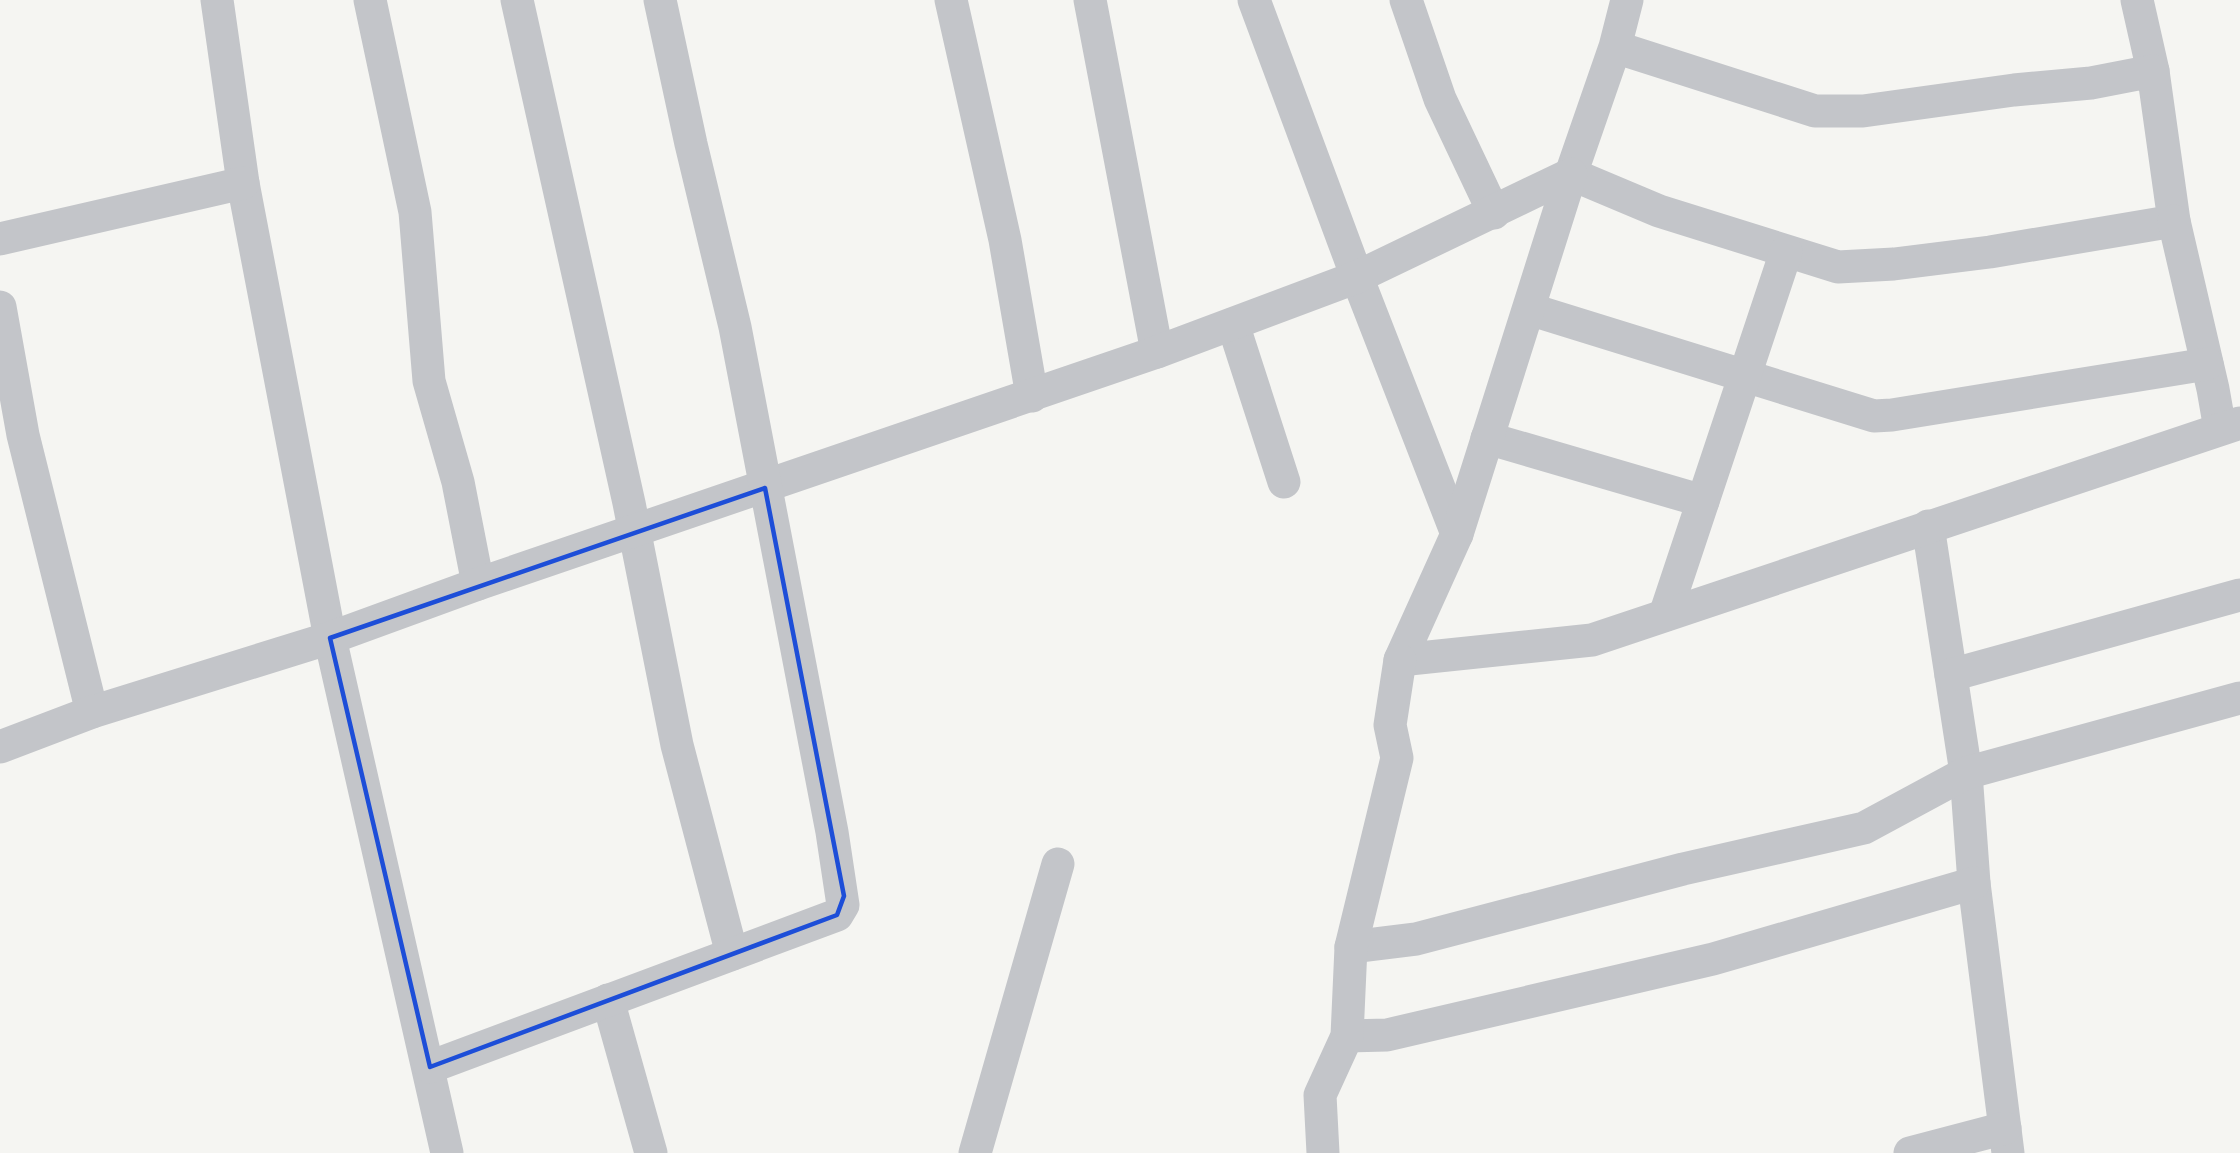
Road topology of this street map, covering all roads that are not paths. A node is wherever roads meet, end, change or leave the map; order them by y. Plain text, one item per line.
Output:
1 (217, 0) edge
2 (370, 0) edge
3 (517, 0) edge
4 (660, 0) edge
5 (951, 0) edge
6 (1090, 0) edge
7 (1254, 0) edge
8 (1406, 0) edge
9 (1627, 0) edge
10 (2137, 0) edge
11 (1615, 47) junction
12 (2153, 71) junction
13 (1571, 174) junction
14 (243, 183) junction
15 (1494, 213) junction
16 (2174, 221) junction
17 (0, 239) edge
18 (1786, 252) junction
19 (1357, 278) junction
20 (0, 307) edge
21 (1528, 309) junction
22 (1233, 324) junction
23 (1157, 352) junction
24 (2206, 364) junction
25 (1744, 377) junction
26 (1032, 396) junction
27 (2230, 426) edge
28 (1487, 438) junction
29 (1284, 482) dead end
30 (765, 488) junction
31 (1703, 501) junction
32 (1928, 526) junction
33 (635, 532) junction
34 (1457, 534) junction
35 (478, 584) junction
36 (2240, 595) edge
37 (1665, 615) junction
38 (330, 638) junction
39 (1400, 660) junction
40 (1951, 675) junction
41 (2240, 698) edge
42 (92, 712) junction
43 (0, 747) edge
44 (1966, 773) junction
45 (1058, 864) dead end
46 (1974, 883) junction
47 (1351, 947) junction
48 (732, 954) junction
49 (608, 1000) junction
50 (1347, 1036) junction
51 (430, 1067) junction
52 (2006, 1141) edge
53 (447, 1153) edge
54 (651, 1153) edge
55 (975, 1153) edge
56 (1323, 1153) edge
57 (1911, 1153) edge

1 - 14 street
2 - 35 street
3 - 33 street
4 - 30 street
5 - 26 street
6 - 23 street
7 - 19 street
8 - 15 street
9 - 11 street
10 - 12 street
11 - 12 street
11 - 13 street
12 - 16 street
13 - 15 street
13 - 18 street
13 - 21 street
14 - 17 street
14 - 38 street
15 - 19 street
16 - 18 street
16 - 24 street
18 - 25 street
19 - 22 street
19 - 34 street
20 - 42 street
21 - 25 street
21 - 28 street
22 - 23 street
22 - 29 street
23 - 26 street
24 - 25 street
24 - 27 street
25 - 31 street
26 - 30 street
27 - 32 street
28 - 31 street
28 - 34 street
30 - 33 street
30 - 48 street
31 - 37 street
32 - 37 street
32 - 40 street
33 - 35 street
33 - 48 street
34 - 39 street
35 - 38 street
36 - 40 street
37 - 39 street
38 - 42 street
38 - 51 street
39 - 47 street
40 - 44 street
41 - 44 street
42 - 43 street
44 - 46 street
44 - 47 street
45 - 55 street
46 - 50 street
46 - 52 street
47 - 50 street
48 - 49 street
49 - 51 street
49 - 54 street
50 - 56 street
51 - 53 street
52 - 57 street

